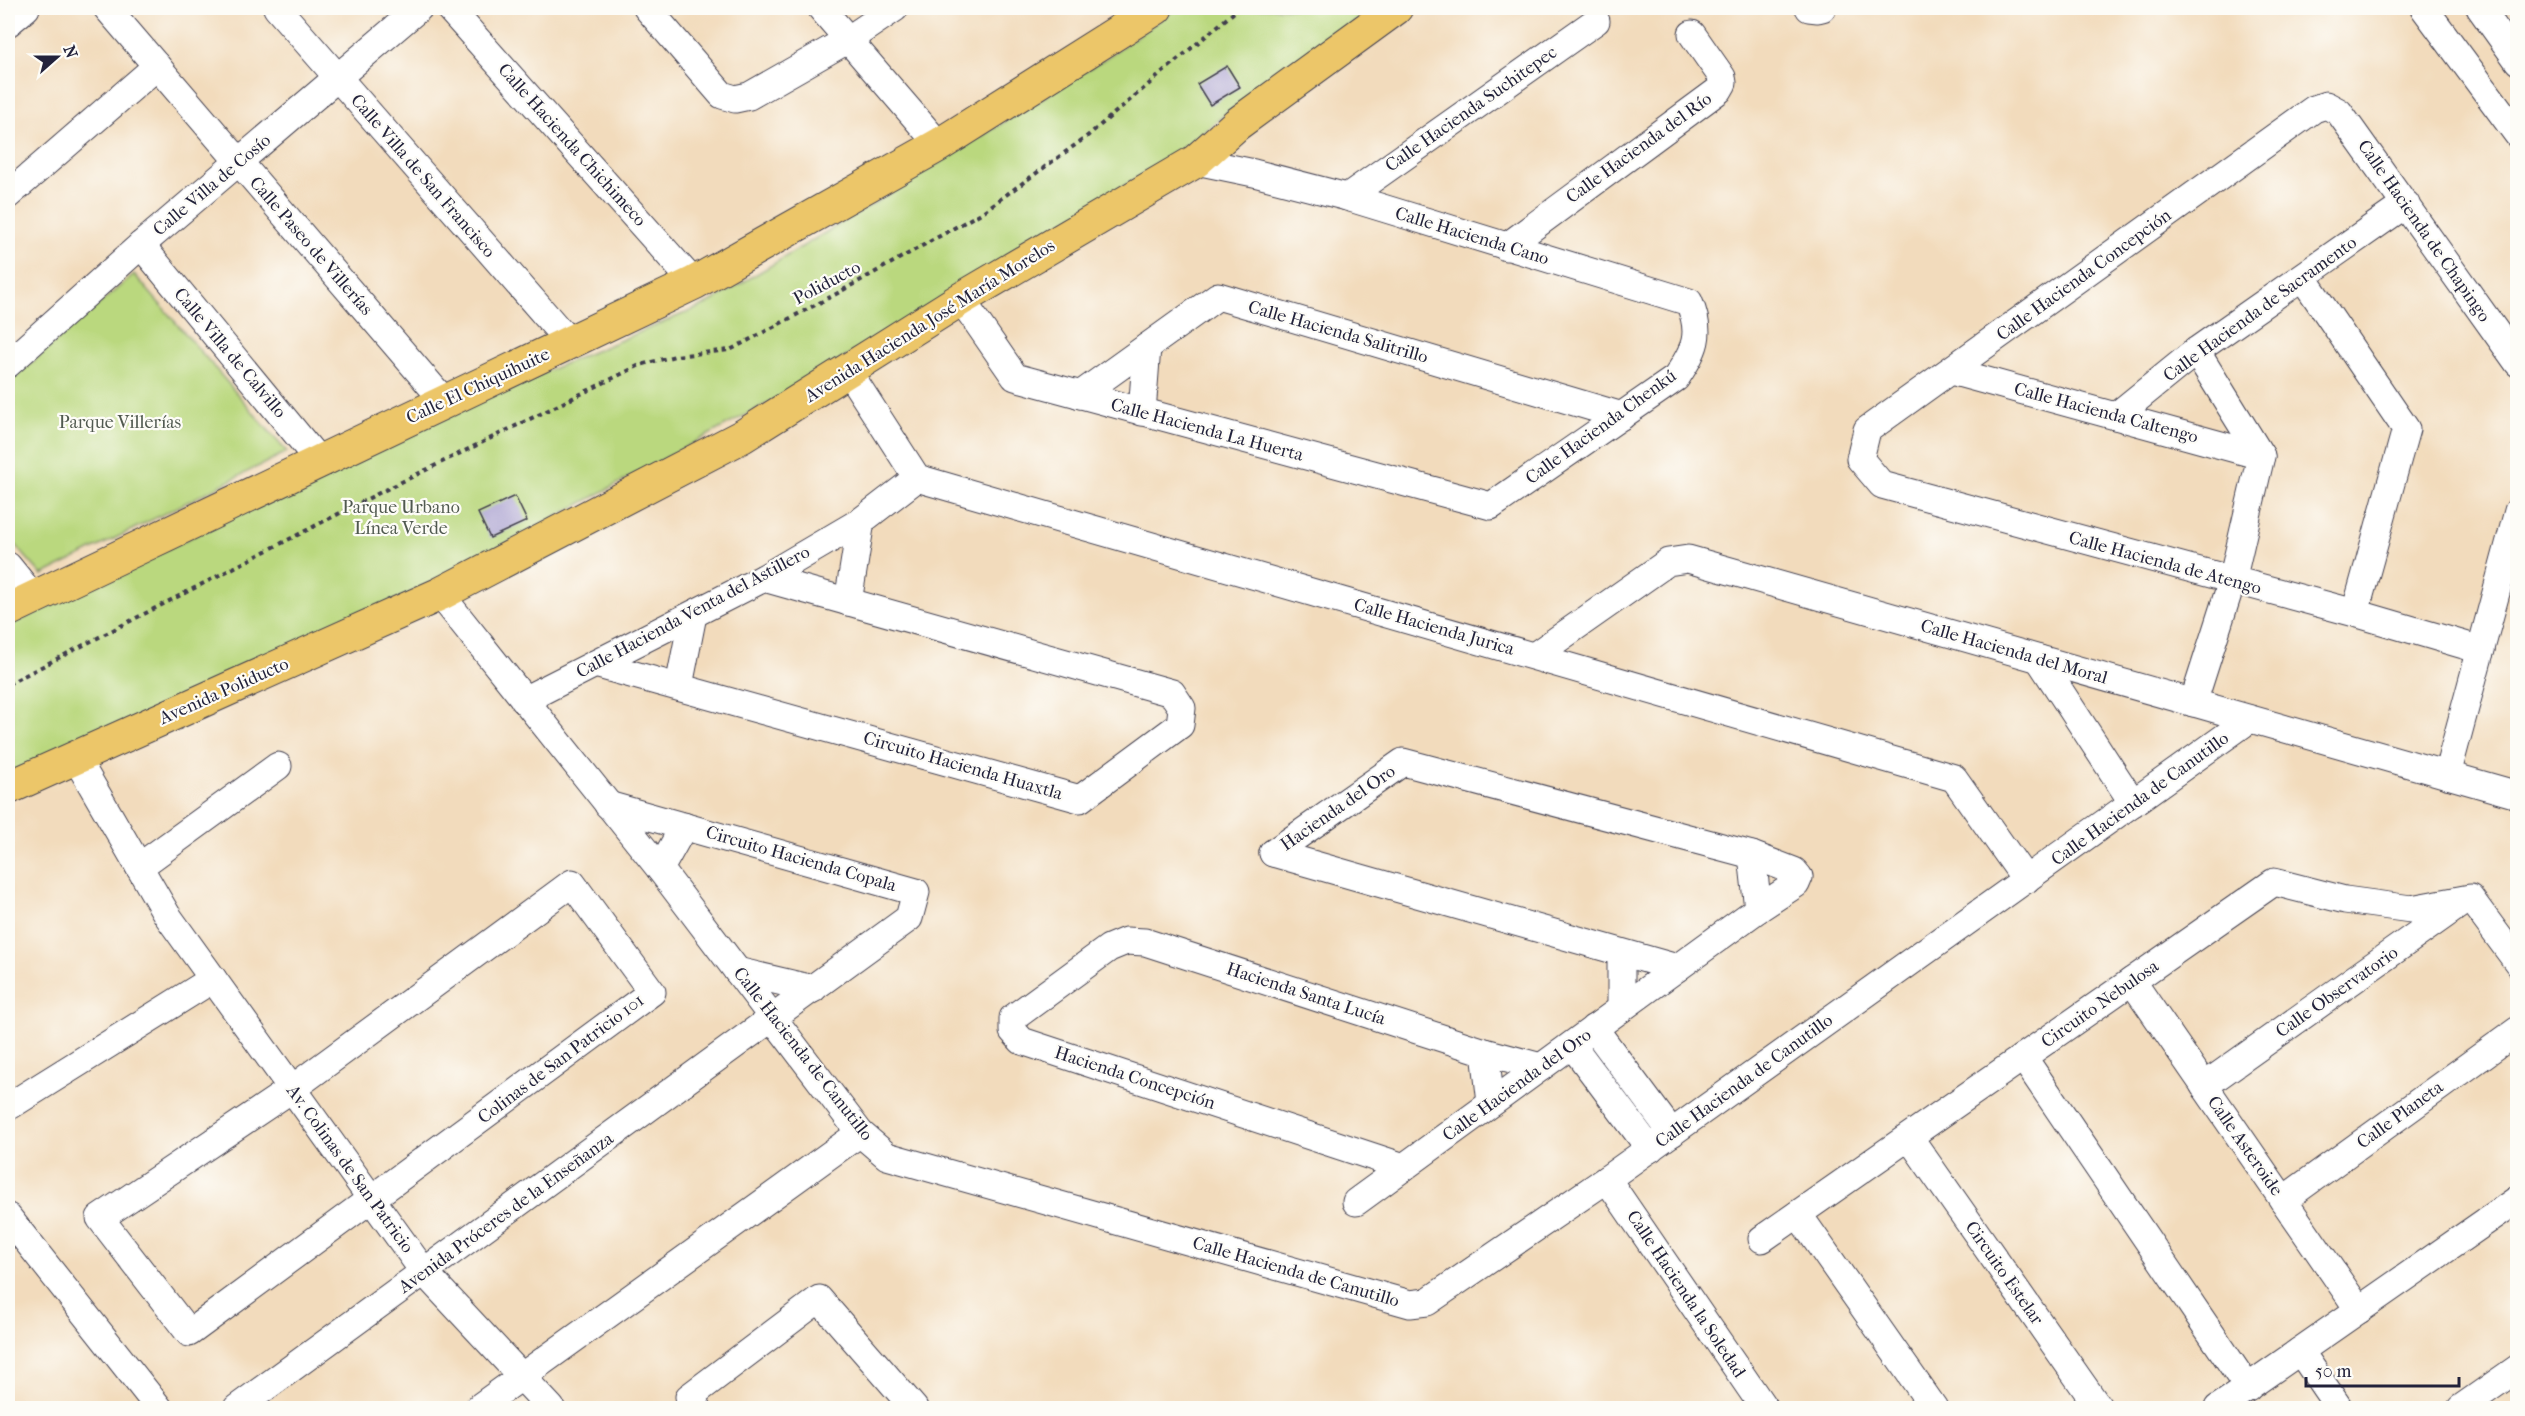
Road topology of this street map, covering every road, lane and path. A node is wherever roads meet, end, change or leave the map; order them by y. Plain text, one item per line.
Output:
1 (26, 8) edge
2 (107, 8) edge
3 (277, 8) edge
4 (419, 8) edge
5 (449, 8) edge
6 (647, 8) edge
7 (821, 8) edge
8 (895, 8) edge
9 (1156, 8) edge
10 (1239, 8) edge
11 (1396, 8) edge
12 (1809, 8) edge
13 (1822, 8) edge
14 (2424, 8) edge
15 (2480, 8) edge
16 (1596, 21) dead end
17 (8, 23) edge
18 (1692, 34) dead end
19 (849, 39) junction
20 (2517, 61) edge
21 (157, 66) junction
22 (338, 78) junction
23 (2490, 97) junction
24 (2326, 105) joint
25 (2517, 116) edge
26 (1237, 124) junction
27 (2517, 135) edge
28 (939, 144) junction
29 (1196, 161) junction
30 (239, 162) junction
31 (1254, 173) junction
32 (8, 195) edge
33 (1347, 197) junction
34 (2406, 204) junction
35 (141, 245) junction
36 (1506, 248) junction
37 (2303, 278) junction
38 (694, 283) junction
39 (961, 299) junction
40 (1689, 302) joint
41 (570, 343) junction
42 (1147, 347) junction
43 (2196, 351) junction
44 (2517, 363) edge
45 (8, 364) edge
46 (848, 371) junction
47 (1951, 371) junction
48 (1080, 395) junction
49 (445, 402) junction
50 (1142, 412) junction
51 (1622, 416) junction
52 (2116, 416) junction
53 (2261, 456) junction
54 (1860, 459) joint
55 (319, 461) junction
56 (917, 478) junction
57 (1491, 506) joint
58 (2517, 511) edge
59 (861, 521) junction
60 (8, 566) edge
61 (764, 578) junction
62 (2232, 581) junction
63 (440, 594) junction
64 (848, 602) junction
65 (21, 604) edge
66 (2355, 613) junction
67 (693, 615) junction
68 (2481, 650) junction
69 (1534, 656) junction
70 (2039, 659) junction
71 (596, 664) junction
72 (8, 684) edge
73 (679, 686) junction
74 (524, 700) junction
75 (2193, 703) junction
76 (2250, 719) junction
77 (76, 758) junction
78 (278, 766) dead end
79 (2447, 775) junction
80 (8, 788) edge
81 (2517, 795) edge
82 (2133, 803) junction
83 (608, 805) junction
84 (684, 826) junction
85 (1752, 855) junction
86 (139, 867) junction
87 (660, 869) junction
88 (2026, 880) junction
89 (2470, 897) junction
90 (1758, 909) junction
91 (1126, 941) joint
92 (1622, 953) junction
93 (2517, 963) edge
94 (1677, 968) junction
95 (737, 971) junction
96 (213, 979) junction
97 (2132, 981) junction
98 (813, 989) junction
99 (1621, 1009) junction
100 (774, 1018) junction
101 (1594, 1028) junction
102 (2517, 1030) edge
103 (1572, 1045) junction
104 (1485, 1052) junction
105 (2023, 1057) junction
106 (1541, 1067) junction
107 (2204, 1086) junction
108 (292, 1088) junction
109 (1491, 1103) junction
110 (8, 1107) edge
111 (860, 1133) junction
112 (1672, 1133) junction
113 (1909, 1137) junction
114 (1650, 1149) junction
115 (1404, 1167) junction
116 (1607, 1179) junction
117 (2517, 1199) edge
118 (372, 1200) junction
119 (2283, 1200) junction
120 (1356, 1202) dead end
121 (1798, 1214) junction
122 (8, 1217) edge
123 (1762, 1239) dead end
124 (424, 1272) junction
125 (2359, 1310) junction
126 (2300, 1351) junction
127 (2517, 1368) edge
128 (523, 1376) junction
129 (2248, 1388) junction
130 (159, 1408) edge
131 (237, 1408) edge
132 (478, 1408) edge
133 (551, 1408) edge
134 (697, 1408) edge
135 (914, 1408) edge
136 (1764, 1408) edge
137 (1934, 1408) edge
138 (2099, 1408) edge
139 (2218, 1408) edge
140 (2339, 1408) edge
141 (2461, 1408) edge

1 - 17 street
2 - 21 street, Calle Paseo de Villerías
3 - 22 street, Calle Villa de San Francisco
4 - 22 street, Calle Villa de Cosío
5 - 38 street, Calle Hacienda Chichimeco
6 - 19 street
7 - 19 street
8 - 19 street
9 - 28 main road
10 - 72 path, Poliducto
11 - 26 main road, Avenida Hacienda José María Morelos
12 - 13 street
14 - 23 street
15 - 20 street
16 - 33 street, Calle Hacienda Suchitepec
18 - 36 street, Calle Hacienda del Río
19 - 28 street
21 - 30 street, Calle Paseo de Villerías
21 - 32 street
22 - 30 street, Calle Villa de Cosío
22 - 41 street, Calle Villa de San Francisco
23 - 25 street
23 - 27 street
24 - 34 street, Calle Hacienda de Chapingo
24 - 47 street, Calle Hacienda Concepción
26 - 29 main road, Avenida Hacienda José María Morelos
26 - 31 street
28 - 38 main road, Calle El Chiquihuite
29 - 31 street, Calle Hacienda Cano
29 - 39 main road, Avenida Hacienda José María Morelos
30 - 35 street, Calle Villa de Cosío
30 - 49 street, Calle Paseo de Villerías
31 - 33 street, Calle Hacienda Cano
33 - 36 street, Calle Hacienda Cano
34 - 37 street, Calle Hacienda de Sacramento
34 - 44 street, Calle Hacienda de Chapingo
35 - 45 street, Calle Villa de Cosío
35 - 55 street, Calle Villa de Calvillo
36 - 40 street, Calle Hacienda Cano
37 - 43 street, Calle Hacienda de Sacramento
37 - 66 street
38 - 41 main road, Calle El Chiquihuite
39 - 46 main road, Avenida Hacienda José María Morelos
39 - 48 street, Calle Hacienda La Huerta
40 - 51 street, Calle Hacienda Chenkú
41 - 49 main road, Calle El Chiquihuite
42 - 48 street, Calle Hacienda Salitrillo
42 - 50 street
42 - 51 street, Calle Hacienda Salitrillo
43 - 52 street, Calle Hacienda de Sacramento
43 - 53 street
46 - 56 street
46 - 63 main road, Avenida Hacienda José María Morelos
47 - 52 street, Calle Hacienda Caltengo
47 - 54 street, Calle Hacienda Concepción
48 - 50 street, Calle Hacienda La Huerta
49 - 55 main road, Calle El Chiquihuite
50 - 57 street, Calle Hacienda La Huerta
51 - 57 street, Calle Hacienda Chenkú
52 - 53 street, Calle Hacienda Caltengo
53 - 62 street
54 - 62 street, Calle Hacienda de Atengo
55 - 65 main road, Calle El Chiquihuite
56 - 59 street, Calle Hacienda Venta del Astillero
56 - 69 street, Calle Hacienda Jurica
58 - 68 street
59 - 61 street, Calle Hacienda Venta del Astillero
59 - 64 street
60 - 65 street
61 - 64 street, Circuito Hacienda Huaxtla
61 - 67 street, Calle Hacienda Venta del Astillero
62 - 66 street, Calle Hacienda de Atengo
62 - 75 street
63 - 74 street, Calle Hacienda de Canutillo
63 - 77 main road, Avenida Poliducto
64 - 73 street, Circuito Hacienda Huaxtla
66 - 68 street, Calle Hacienda de Atengo
67 - 71 street, Calle Hacienda Venta del Astillero
67 - 73 street
68 - 79 street
69 - 70 street, Calle Hacienda del Moral
69 - 88 street, Calle Hacienda Jurica
70 - 75 street, Calle Hacienda del Moral
70 - 82 street
71 - 73 street, Circuito Hacienda Huaxtla
71 - 74 street, Calle Hacienda Venta del Astillero
74 - 83 street, Calle Hacienda de Canutillo
75 - 76 street, Calle Hacienda del Moral
76 - 79 street, Calle Hacienda del Moral
76 - 82 street, Calle Hacienda de Canutillo
77 - 80 main road, Avenida Poliducto
77 - 86 street, Av. Colinas de San Patricio
78 - 86 street
79 - 81 street, Calle Hacienda del Moral
82 - 88 street, Calle Hacienda de Canutillo
83 - 84 street, Circuito Hacienda Copala
83 - 87 street, Calle Hacienda de Canutillo
84 - 87 street, Circuito Hacienda Copala
84 - 98 street, Circuito Hacienda Copala
85 - 90 street
85 - 90 street, Hacienda del Oro
85 - 92 street, Hacienda del Oro
86 - 96 street, Av. Colinas de San Patricio
87 - 95 street, Calle Hacienda de Canutillo
88 - 112 street, Calle Hacienda de Canutillo
89 - 93 street
89 - 97 street, Circuito Nebulosa
89 - 107 street, Calle Observatorio
90 - 94 street, Hacienda del Oro
91 - 104 street, Hacienda Santa Lucía
91 - 115 street, Hacienda Concepción
92 - 94 street, Hacienda del Oro
92 - 99 street
94 - 99 street, Calle Hacienda del Oro
95 - 98 street
95 - 100 street, Calle Hacienda de Canutillo
96 - 108 street, Av. Colinas de San Patricio
96 - 110 street
97 - 105 street, Circuito Nebulosa
97 - 107 street, Calle Asteroide
98 - 100 street, Circuito Hacienda Copala
99 - 101 street, Calle Hacienda del Oro
100 - 111 street, Calle Hacienda de Canutillo
100 - 124 street, Avenida Próceres de la Enseñanza
101 - 103 street, Calle Hacienda del Oro
101 - 112 street
102 - 119 street, Calle Planeta
103 - 106 street, Calle Hacienda del Oro
103 - 114 street
104 - 106 street, Hacienda Santa Lucía
104 - 109 street
105 - 113 street
105 - 129 street, Circuito Nebulosa
106 - 109 street, Calle Hacienda del Oro
107 - 119 street, Calle Asteroide
108 - 118 street, Av. Colinas de San Patricio
108 - 118 street
108 - 118 street, Colinas de San Patricio 101
109 - 115 street, Calle Hacienda del Oro
111 - 116 street, Calle Hacienda de Canutillo
111 - 128 street
112 - 114 street, Calle Hacienda de Canutillo
113 - 121 street
113 - 138 street, Circuito Estelar
114 - 116 street, Calle Hacienda de Canutillo
115 - 120 street, Calle Hacienda del Oro
116 - 136 street, Calle Hacienda la Soledad
117 - 125 street
118 - 124 street, Av. Colinas de San Patricio
119 - 125 street, Calle Asteroide
121 - 123 street
121 - 137 street
122 - 130 street
124 - 128 street, Av. Colinas de San Patricio
124 - 131 street, Avenida Próceres de la Enseñanza
125 - 126 street
126 - 129 street
126 - 140 street
127 - 141 street
128 - 132 street
128 - 133 street, Av. Colinas de San Patricio
129 - 139 street
134 - 135 street

